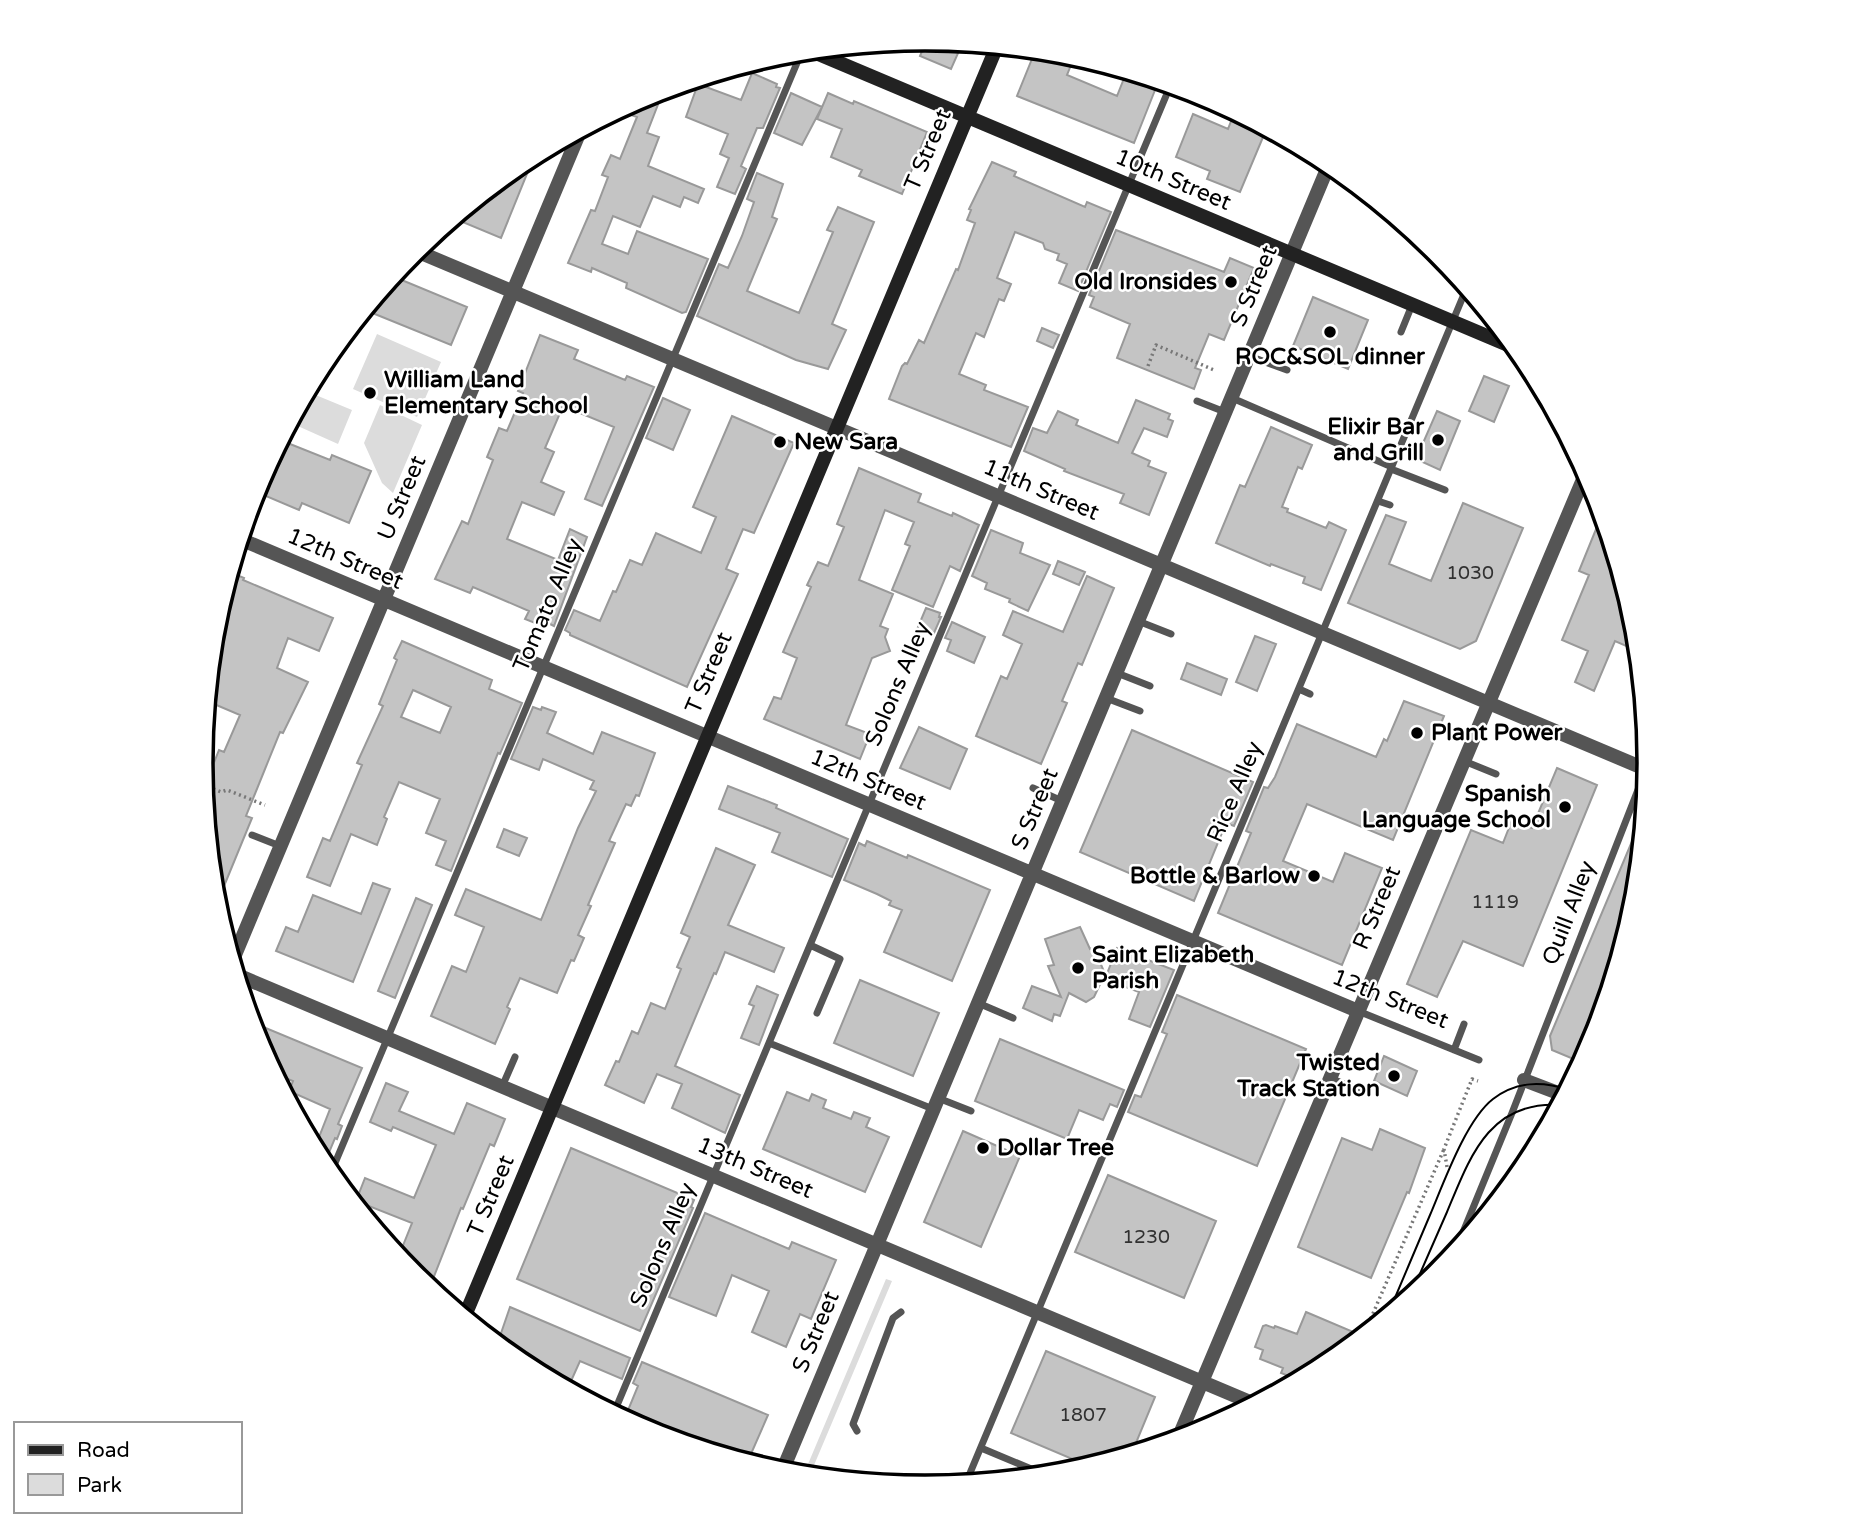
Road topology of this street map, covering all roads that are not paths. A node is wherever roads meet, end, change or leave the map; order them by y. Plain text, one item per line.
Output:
1 (993, 54) edge
2 (827, 58) edge
3 (797, 62) edge
4 (1167, 93) edge
5 (966, 118) junction
6 (576, 142) edge
7 (1325, 174) edge
8 (1128, 186) junction
9 (1291, 254) junction
10 (427, 255) edge
11 (513, 292) junction
12 (1463, 296) edge
13 (1412, 305) junction
14 (1452, 322) junction
15 (1401, 332) dead end
16 (1499, 341) edge
17 (1249, 356) junction
18 (672, 359) junction
19 (1287, 370) dead end
20 (1232, 398) junction
21 (1197, 401) dead end
22 (1225, 413) junction
23 (836, 428) junction
24 (1391, 468) junction
25 (1581, 484) edge
26 (1445, 490) dead end
27 (998, 496) junction
28 (1378, 501) junction
29 (1390, 505) dead end
30 (248, 543) edge
31 (1162, 565) junction
32 (384, 600) junction
33 (1138, 621) junction
34 (1322, 633) junction
35 (1171, 634) dead end
36 (543, 667) junction
37 (1116, 673) junction
38 (923, 674) junction
39 (932, 678) dead end
40 (1150, 686) dead end
41 (1299, 689) junction
42 (1310, 694) dead end
43 (1106, 698) junction
44 (1489, 703) junction
45 (1140, 711) dead end
46 (707, 737) junction
47 (1464, 761) junction
48 (1638, 763) edge
49 (1496, 774) dead end
50 (1033, 788) dead end
51 (1637, 794) edge
52 (1063, 801) junction
53 (869, 805) junction
54 (253, 835) dead end
55 (280, 846) junction
56 (1032, 874) junction
57 (1193, 942) junction
58 (810, 945) junction
59 (237, 949) edge
60 (247, 979) edge
61 (978, 1003) junction
62 (1358, 1011) junction
63 (817, 1013) dead end
64 (1013, 1018) dead end
65 (1464, 1024) dead end
66 (387, 1038) junction
67 (769, 1043) junction
68 (1454, 1050) junction
69 (515, 1057) dead end
70 (1479, 1060) dead end
71 (1330, 1078) junction
72 (1524, 1080) junction
73 (502, 1087) junction
74 (1361, 1091) dead end
75 (1558, 1093) edge
76 (936, 1104) junction
77 (552, 1108) junction
78 (971, 1111) dead end
79 (335, 1162) edge
80 (713, 1175) junction
81 (1464, 1230) edge
82 (877, 1245) junction
83 (468, 1309) edge
84 (901, 1312) dead end
85 (1037, 1312) junction
86 (1202, 1381) junction
87 (1246, 1400) edge
88 (617, 1406) edge
89 (1183, 1428) edge
90 (857, 1431) dead end
91 (981, 1448) junction
92 (786, 1463) edge
93 (1030, 1468) edge
94 (969, 1475) edge

1 - 5 street, T Street
2 - 5 street, 10th Street
3 - 18 lane, Tomato Alley
4 - 8 lane, Solons Alley
5 - 8 street, 10th Street
5 - 23 street, T Street
6 - 11 street, U Street
7 - 9 street, S Street
8 - 9 street, 10th Street
8 - 27 lane, Solons Alley
9 - 13 street, 10th Street
9 - 17 street, S Street
10 - 11 street, 11th Street
11 - 18 street, 11th Street
11 - 32 street, U Street
12 - 14 lane, Rice Alley
13 - 14 street, 10th Street
13 - 15 lane
14 - 16 street, 10th Street
14 - 24 lane, Rice Alley
17 - 19 lane
17 - 20 street, S Street
18 - 23 street, 11th Street
18 - 36 lane, Tomato Alley
20 - 22 street, S Street
20 - 24 lane
21 - 22 lane
22 - 31 street, S Street
23 - 27 street, 11th Street
23 - 46 street, T Street
24 - 26 lane
24 - 28 lane, Rice Alley
25 - 44 street, R Street
27 - 31 street, 11th Street
27 - 38 lane, Solons Alley
28 - 29 lane
28 - 34 lane, Rice Alley
30 - 32 street, 12th Street
31 - 33 street, S Street
31 - 34 street, 11th Street
32 - 36 street, 12th Street
32 - 55 street, U Street
33 - 35 lane
33 - 37 street, S Street
34 - 41 lane, Rice Alley
34 - 44 street, 11th Street
36 - 46 street, 12th Street
36 - 66 lane, Tomato Alley
37 - 40 lane
37 - 43 street, S Street
38 - 39 lane
38 - 53 lane, Solons Alley
41 - 42 lane
41 - 57 lane, Rice Alley
43 - 45 lane
43 - 52 street, S Street
44 - 47 street, R Street
44 - 48 street, 11th Street
46 - 53 street, 12th Street
46 - 77 street, T Street
47 - 49 lane
47 - 62 street, R Street
50 - 52 lane
51 - 72 lane, Quill Alley
52 - 56 street, S Street
53 - 56 street, 12th Street
53 - 58 lane, Solons Alley
54 - 55 lane
55 - 59 street, U Street
56 - 57 street, 12th Street
56 - 61 street, S Street
57 - 62 street, 12th Street
57 - 85 lane, Rice Alley
58 - 63 lane
58 - 67 lane, Solons Alley
60 - 66 street, 13th Street
61 - 64 lane
61 - 76 street, S Street
62 - 68 lane, 12th Street
62 - 71 street, R Street
65 - 68 lane
66 - 73 street, 13th Street
66 - 79 lane, Tomato Alley
67 - 76 lane
67 - 80 lane, Solons Alley
68 - 70 lane, 12th Street
69 - 73 lane
71 - 74 lane
71 - 86 street, R Street
72 - 75 street
72 - 81 lane, Quill Alley
73 - 77 street, 13th Street
76 - 78 lane
76 - 82 street, S Street
77 - 80 street, 13th Street
77 - 83 street, T Street
80 - 82 street, 13th Street
80 - 88 lane, Solons Alley
82 - 85 street, 13th Street
82 - 92 street, S Street
84 - 90 lane
85 - 86 street, 13th Street
85 - 91 lane, Rice Alley
86 - 87 street, 13th Street
86 - 89 street, R Street
91 - 93 lane
91 - 94 lane, Rice Alley

